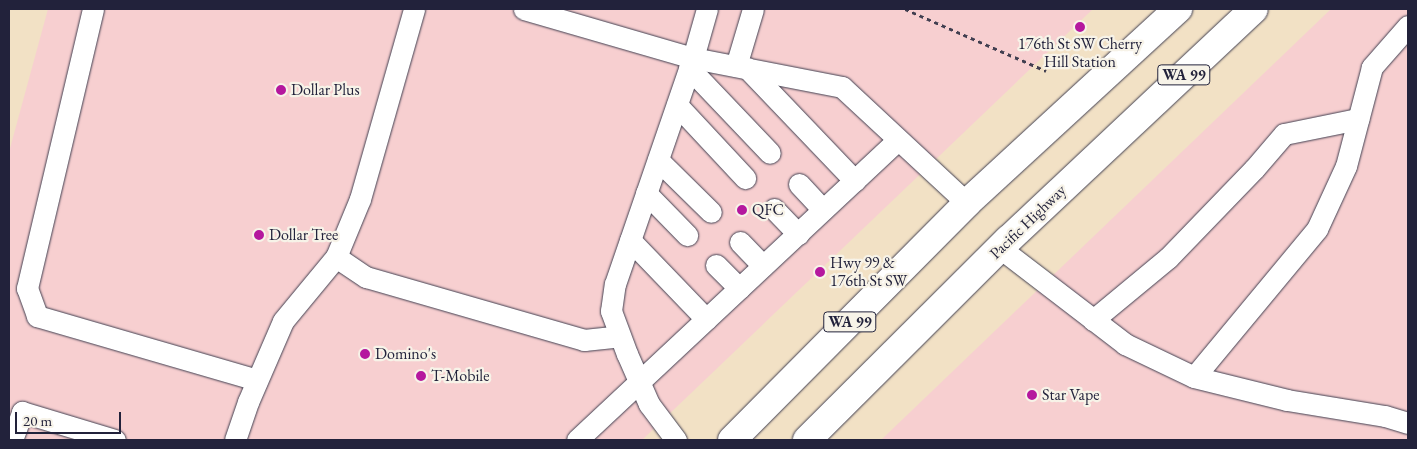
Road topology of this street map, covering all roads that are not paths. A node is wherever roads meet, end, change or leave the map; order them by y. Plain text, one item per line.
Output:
1 (93, 9) edge
2 (414, 9) edge
3 (524, 9) edge
4 (707, 9) edge
5 (753, 9) edge
6 (1178, 9) edge
7 (1254, 9) edge
8 (1408, 26) edge
9 (691, 63) junction
10 (741, 67) junction
11 (676, 104) junction
12 (1358, 119) junction
13 (898, 140) junction
14 (770, 153) dead end
15 (658, 160) junction
16 (745, 178) dead end
17 (855, 181) junction
18 (799, 184) dead end
19 (646, 193) junction
20 (967, 203) junction
21 (774, 209) dead end
22 (823, 210) junction
23 (711, 212) dead end
24 (798, 234) junction
25 (687, 235) dead end
26 (630, 240) junction
27 (740, 242) dead end
28 (1000, 248) junction
29 (336, 257) junction
30 (716, 265) dead end
31 (763, 266) junction
32 (739, 288) junction
33 (706, 319) junction
34 (1093, 320) junction
35 (620, 336) junction
36 (1194, 377) junction
37 (257, 380) junction
38 (640, 382) junction
39 (1408, 423) edge
40 (12, 440) edge
41 (115, 440) edge
42 (235, 440) edge
43 (577, 440) edge
44 (676, 440) edge
45 (732, 440) edge
46 (807, 440) edge

1 - 37 lane
2 - 29 lane
3 - 9 lane
4 - 9 lane
5 - 10 lane
6 - 20 highway, WA 99
7 - 28 highway, Pacific Highway / WA 99
8 - 12 lane
9 - 10 lane
9 - 11 lane
9 - 14 lane
10 - 13 lane
10 - 17 lane
11 - 15 lane
11 - 16 lane
12 - 34 lane
12 - 36 lane
13 - 17 lane
13 - 20 lane
15 - 19 lane
15 - 23 lane
17 - 22 lane
18 - 22 lane
19 - 25 lane
19 - 26 lane
20 - 45 highway, WA 99
21 - 24 lane
22 - 24 lane
24 - 31 lane
26 - 33 lane
26 - 35 lane
27 - 31 lane
28 - 34 lane
28 - 46 highway, Pacific Highway / WA 99
29 - 35 lane
29 - 37 lane
30 - 32 lane
31 - 32 lane
32 - 33 lane
33 - 38 lane
34 - 36 lane
35 - 38 lane
36 - 39 lane
37 - 42 lane
38 - 43 lane
38 - 44 lane
40 - 41 lane

